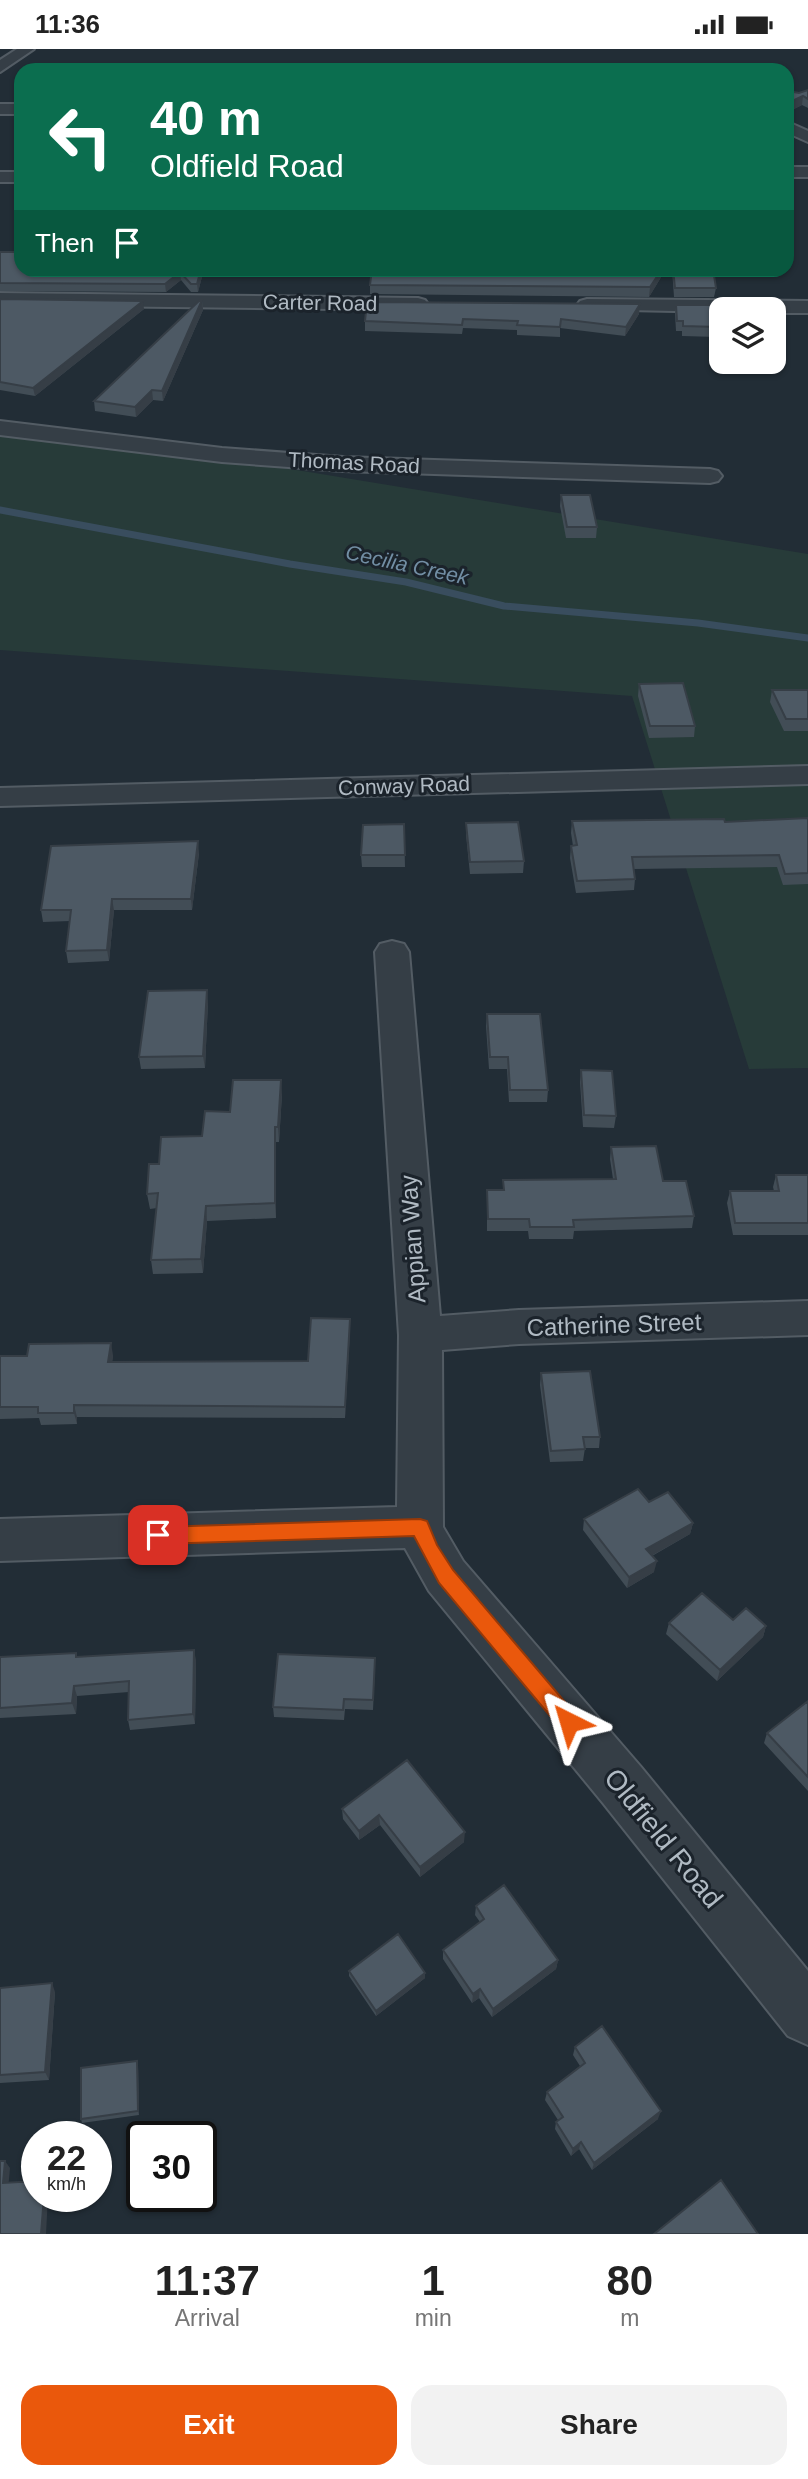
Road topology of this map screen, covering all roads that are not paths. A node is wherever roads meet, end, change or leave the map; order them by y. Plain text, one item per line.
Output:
1 (27, 49) edge
2 (0, 67) edge
3 (0, 299) edge
4 (443, 304) edge
5 (567, 305) edge
6 (808, 307) edge
7 (0, 428) edge
8 (710, 476) dead end
9 (808, 775) edge
10 (0, 797) edge
11 (392, 952) dead end
12 (808, 1318) edge
13 (420, 1335) junction
14 (420, 1527) junction
15 (0, 1540) edge
16 (808, 2016) edge

1 - 2 street
3 - 4 street, Carter Road
5 - 6 street
7 - 8 street, Thomas Road
9 - 10 street, Conway Road
11 - 13 street, Appian Way
12 - 13 street, Catherine Street
13 - 14 street, Appian Way
14 - 15 street
14 - 16 street, Oldfield Road

